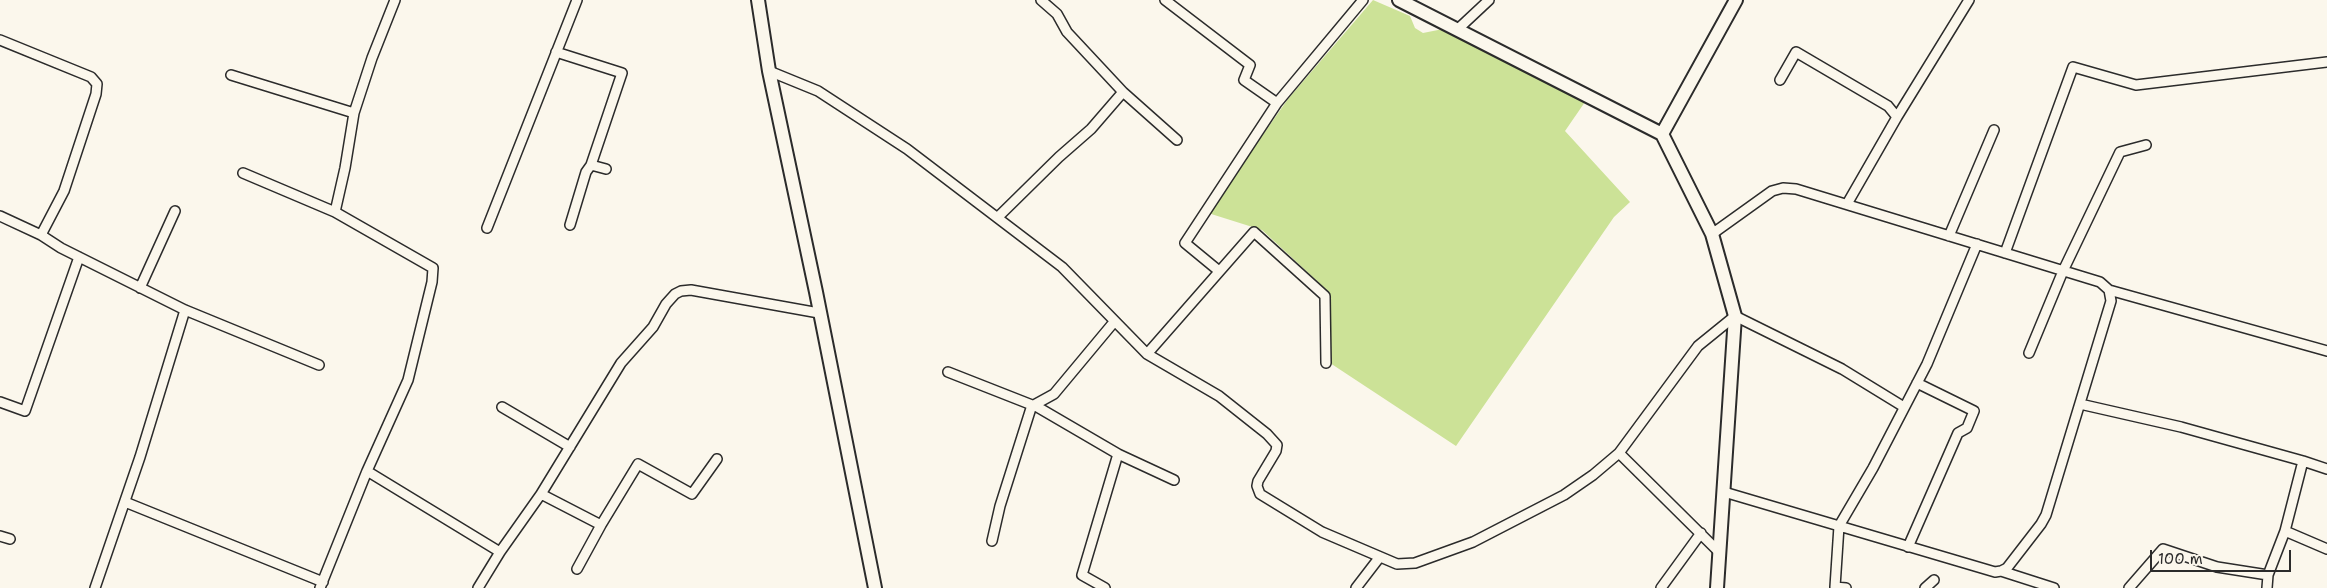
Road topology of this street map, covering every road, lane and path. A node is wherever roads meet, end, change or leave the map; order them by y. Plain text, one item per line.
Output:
1 (395, 0) edge
2 (578, 0) edge
3 (758, 0) edge
4 (1041, 0) edge
5 (1165, 0) edge
6 (1364, 0) edge
7 (1398, 0) edge
8 (1489, 0) edge
9 (1736, 0) edge
10 (1969, 0) edge
11 (1458, 29) junction
12 (0, 40) edge
13 (556, 52) junction
14 (2327, 62) edge
15 (769, 71) junction
16 (231, 75) dead end
17 (1780, 80) dead end
18 (1123, 92) junction
19 (1277, 103) junction
20 (354, 113) junction
21 (1897, 117) junction
22 (1994, 130) dead end
23 (1662, 134) junction
24 (1177, 140) dead end
25 (2146, 145) dead end
26 (591, 165) junction
27 (606, 169) dead end
28 (243, 173) dead end
29 (1847, 204) junction
30 (175, 211) dead end
31 (335, 212) junction
32 (0, 216) edge
33 (998, 217) junction
34 (570, 225) dead end
35 (488, 228) dead end
36 (1712, 234) junction
37 (42, 235) junction
38 (1949, 236) junction
39 (1977, 244) junction
40 (2005, 253) junction
41 (79, 257) junction
42 (1219, 271) junction
43 (2063, 271) junction
44 (140, 288) junction
45 (2109, 290) junction
46 (186, 310) junction
47 (819, 313) junction
48 (1735, 316) junction
49 (1114, 322) junction
50 (2327, 351) edge
51 (2029, 353) dead end
52 (1147, 354) junction
53 (1326, 363) dead end
54 (319, 365) dead end
55 (948, 372) dead end
56 (1917, 383) junction
57 (0, 402) edge
58 (2080, 404) junction
59 (1033, 405) junction
60 (502, 407) dead end
61 (1904, 407) junction
62 (570, 447) junction
63 (1619, 453) junction
64 (1118, 454) junction
65 (717, 459) dead end
66 (2303, 461) junction
67 (2327, 469) edge
68 (367, 471) junction
69 (1174, 480) dead end
70 (1724, 492) junction
71 (541, 494) junction
72 (125, 502) junction
73 (601, 525) junction
74 (1840, 526) junction
75 (2284, 531) junction
76 (1701, 533) junction
77 (0, 536) edge
78 (10, 539) dead end
79 (992, 541) dead end
80 (1908, 547) junction
81 (2327, 549) edge
82 (500, 552) junction
83 (1719, 552) junction
84 (1379, 558) junction
85 (577, 568) dead end
86 (2001, 571) junction
87 (2268, 575) junction
88 (1934, 580) dead end
89 (321, 585) edge
90 (1835, 587) edge
91 (95, 588) edge
92 (478, 588) edge
93 (875, 588) edge
94 (1105, 588) edge
95 (1356, 588) edge
96 (1660, 588) edge
97 (1717, 588) edge
98 (1846, 588) edge
99 (1925, 588) edge
100 (2054, 588) edge
101 (2129, 588) edge
102 (2267, 588) edge

1 - 20 street
2 - 13 street
3 - 15 street
4 - 18 street
5 - 19 street
6 - 19 street
7 - 11 street
8 - 11 street
9 - 23 street
10 - 21 street
11 - 23 street
12 - 37 street
13 - 26 street
13 - 35 street
14 - 40 street
15 - 33 street
15 - 47 street
16 - 20 street
17 - 21 street
18 - 24 street
18 - 33 street
19 - 42 street
20 - 31 street
21 - 29 street
22 - 38 street
23 - 36 street
25 - 43 street
26 - 27 street
26 - 34 street
28 - 31 street
29 - 36 street
29 - 38 street
30 - 44 street
31 - 68 street
32 - 37 street
33 - 49 street
36 - 48 street
37 - 41 street
38 - 39 street
39 - 40 street
39 - 56 street
40 - 43 street
41 - 44 street
41 - 57 street
42 - 52 street
42 - 53 street
43 - 45 street
43 - 51 street
44 - 46 street
45 - 50 street
45 - 58 street
46 - 54 street
46 - 72 street
47 - 62 street
47 - 93 street
48 - 61 street
48 - 63 street
48 - 70 street
49 - 52 street
49 - 59 street
52 - 84 street
55 - 59 street
56 - 61 street
56 - 80 street
58 - 66 street
58 - 86 street
59 - 64 street
59 - 79 street
60 - 62 street
61 - 74 street
62 - 71 street
63 - 76 street
63 - 84 street
64 - 69 street
64 - 94 street
65 - 73 street
66 - 67 street
66 - 75 street
68 - 82 street
68 - 89 street
70 - 74 street
70 - 83 street
71 - 73 street
71 - 82 street
72 - 89 street
72 - 91 street
73 - 85 street
74 - 80 street
74 - 90 street
75 - 81 street
75 - 87 street
76 - 83 street
76 - 96 street
77 - 78 street
80 - 86 street
82 - 92 street
83 - 97 street
84 - 95 street
86 - 100 street
87 - 101 street
87 - 102 street
88 - 99 street
90 - 98 street

